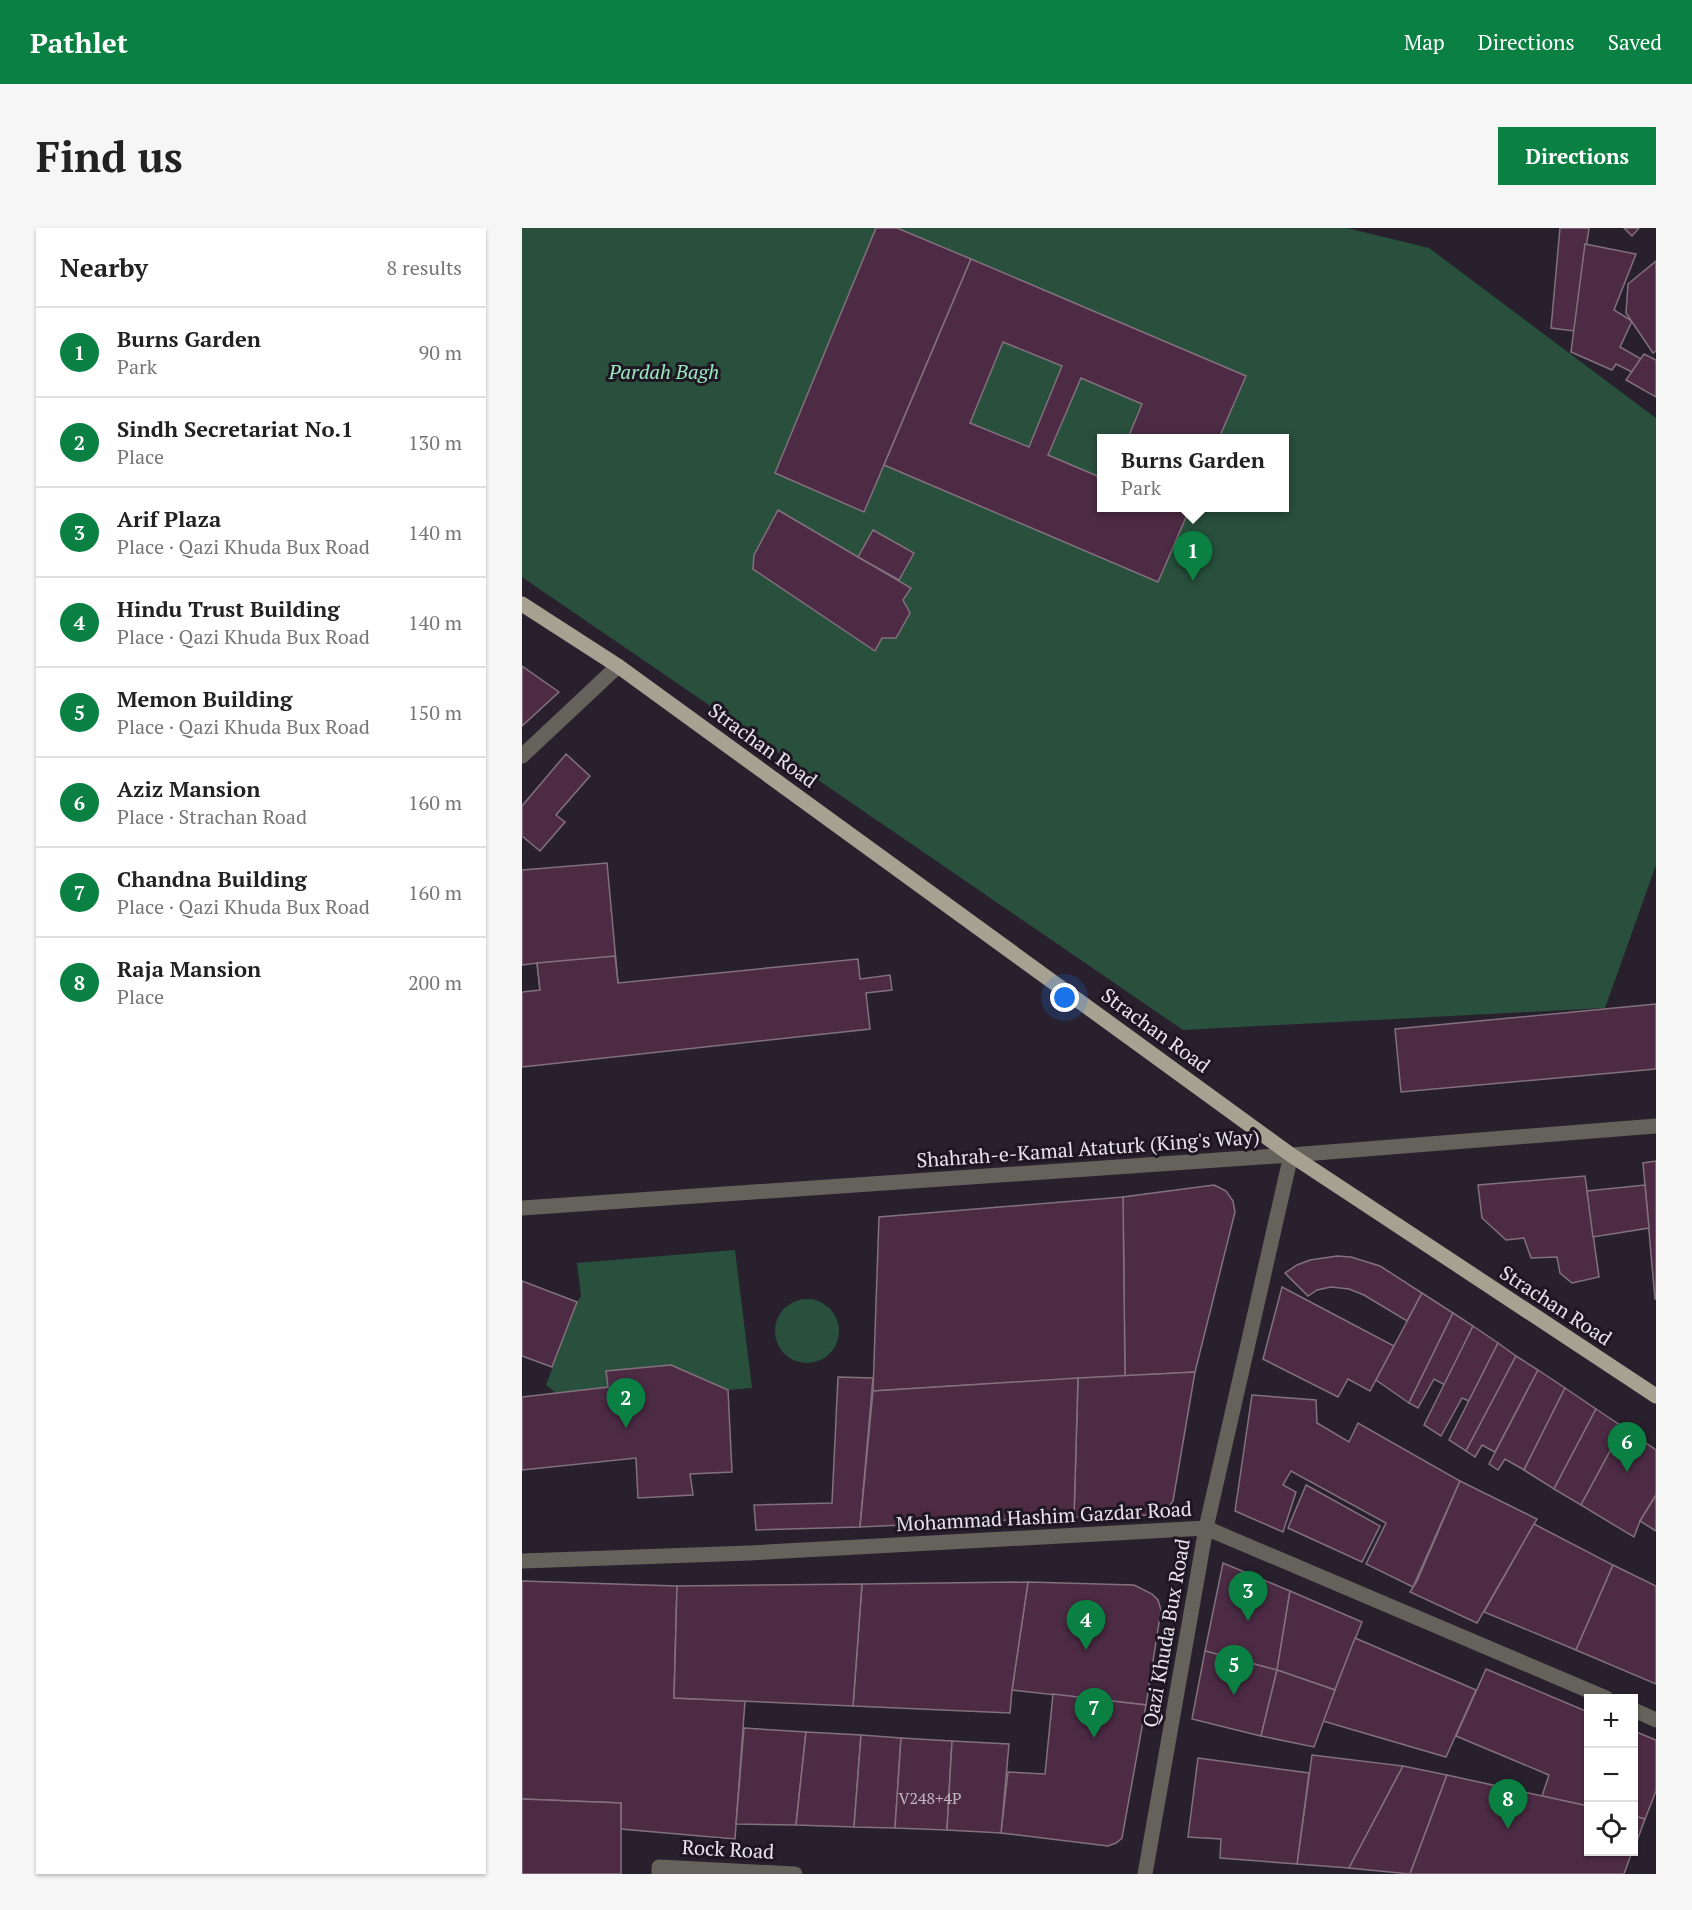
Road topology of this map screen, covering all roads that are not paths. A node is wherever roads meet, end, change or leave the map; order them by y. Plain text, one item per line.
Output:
1 (522, 604) edge
2 (618, 666) junction
3 (522, 756) edge
4 (1656, 1126) edge
5 (1291, 1155) junction
6 (522, 1208) edge
7 (1656, 1396) edge
8 (1206, 1528) junction
9 (522, 1561) edge
10 (1597, 1694) edge
11 (1638, 1712) edge
12 (1656, 1720) edge
13 (659, 1870) edge
14 (795, 1874) edge
15 (1145, 1874) edge

1 - 2 main road, Strachan Road
2 - 3 street
2 - 5 main road, Strachan Road
4 - 5 street, Shahrah-e-Kamal Ataturk (King's Way)
5 - 6 street, Shahrah-e-Kamal Ataturk (King's Way)
5 - 7 main road, Strachan Road
5 - 8 street, Qazi Khuda Bux Road
8 - 9 street, Mohammad Hashim Gazdar Road
8 - 10 street, Mohammad Hashim Gazdar Road
8 - 15 street, Qazi Khuda Bux Road
11 - 12 street
13 - 14 street, Rock Road

